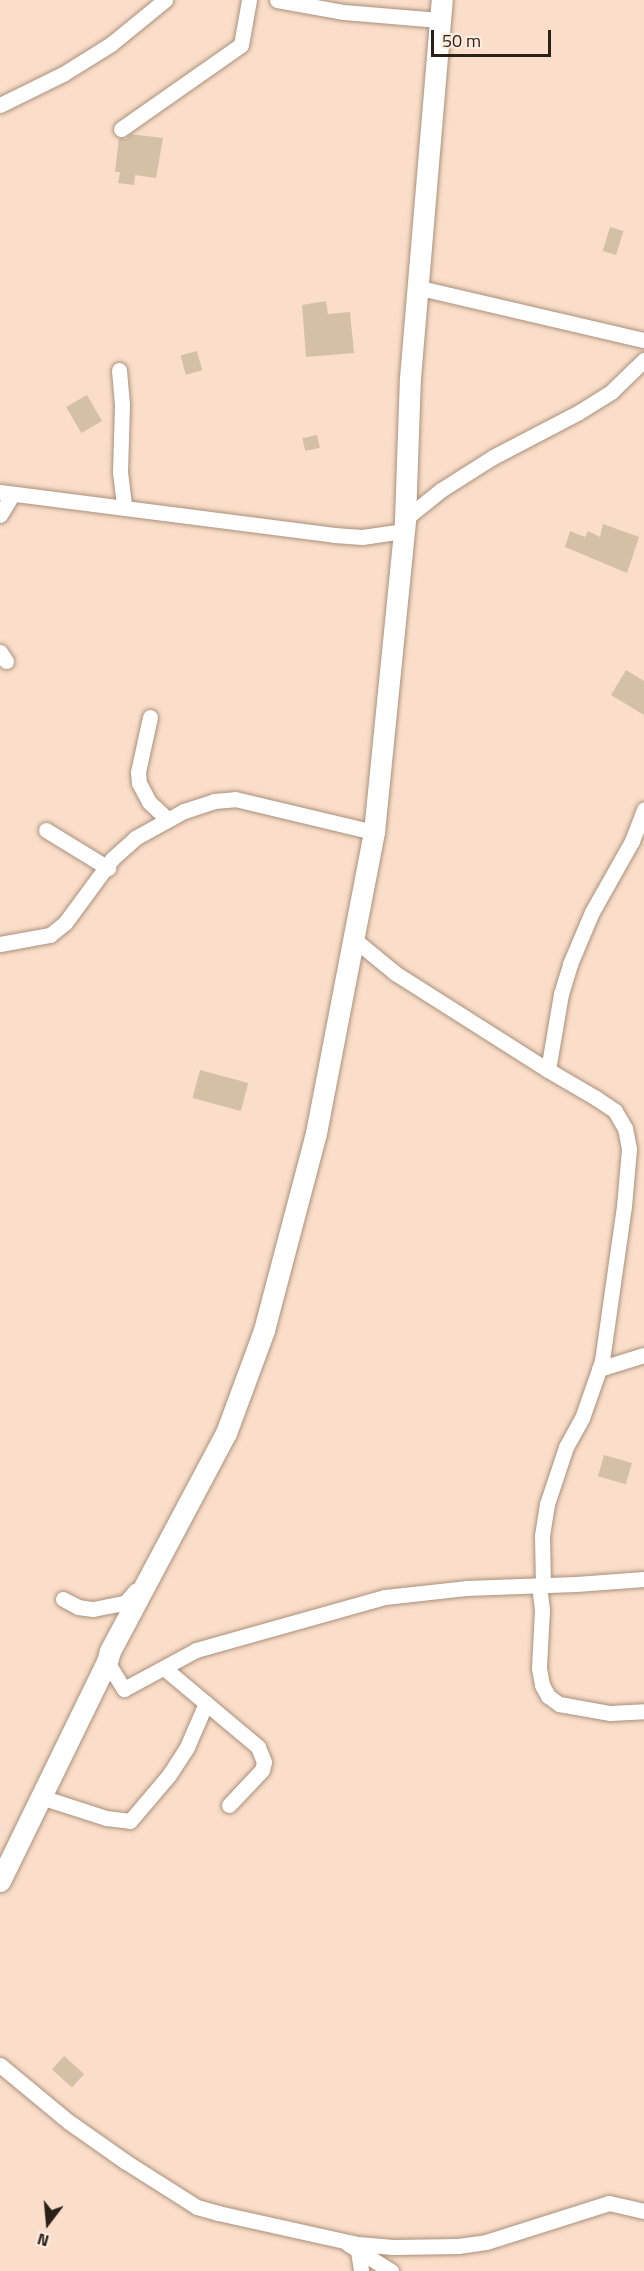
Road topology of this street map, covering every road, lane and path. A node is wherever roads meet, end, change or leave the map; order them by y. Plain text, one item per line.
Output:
1 (165, 0) edge
2 (249, 0) edge
3 (277, 0) edge
4 (441, 10) edge
5 (0, 105) edge
6 (121, 129) dead end
7 (420, 288) junction
8 (644, 340) edge
9 (644, 360) edge
10 (119, 370) dead end
11 (6, 494) edge
12 (124, 507) junction
13 (0, 515) edge
14 (404, 525) junction
15 (150, 717) dead end
16 (644, 809) edge
17 (167, 819) junction
18 (46, 830) dead end
19 (374, 832) junction
20 (108, 868) junction
21 (355, 940) junction
22 (0, 944) edge
23 (548, 1070) junction
24 (644, 1355) edge
25 (599, 1369) junction
26 (155, 1564) junction
27 (644, 1579) edge
28 (541, 1585) junction
29 (63, 1599) dead end
30 (107, 1662) junction
31 (164, 1668) junction
32 (206, 1703) junction
33 (644, 1711) edge
34 (41, 1797) junction
35 (229, 1805) dead end
36 (0, 1881) edge
37 (0, 2065) edge
38 (644, 2211) edge
39 (338, 2238) junction
40 (358, 2251) junction
41 (361, 2271) edge
42 (391, 2271) edge

1 - 5 street
2 - 6 street
3 - 4 street
4 - 7 street
7 - 8 street
7 - 14 street
9 - 14 street
10 - 12 street
11 - 12 street
11 - 13 street
12 - 14 street
14 - 19 street
15 - 17 street
16 - 23 street
17 - 19 street
17 - 20 street
18 - 20 street
19 - 21 street
20 - 22 street
21 - 23 street
21 - 26 street
23 - 25 street
24 - 25 street
25 - 28 street
26 - 29 street
26 - 30 street
27 - 28 street
28 - 31 street
28 - 33 street
30 - 31 street
30 - 34 street
31 - 32 street
32 - 34 street
32 - 35 street
34 - 36 street
37 - 39 street
38 - 39 street
39 - 40 street
40 - 41 street
40 - 42 street

